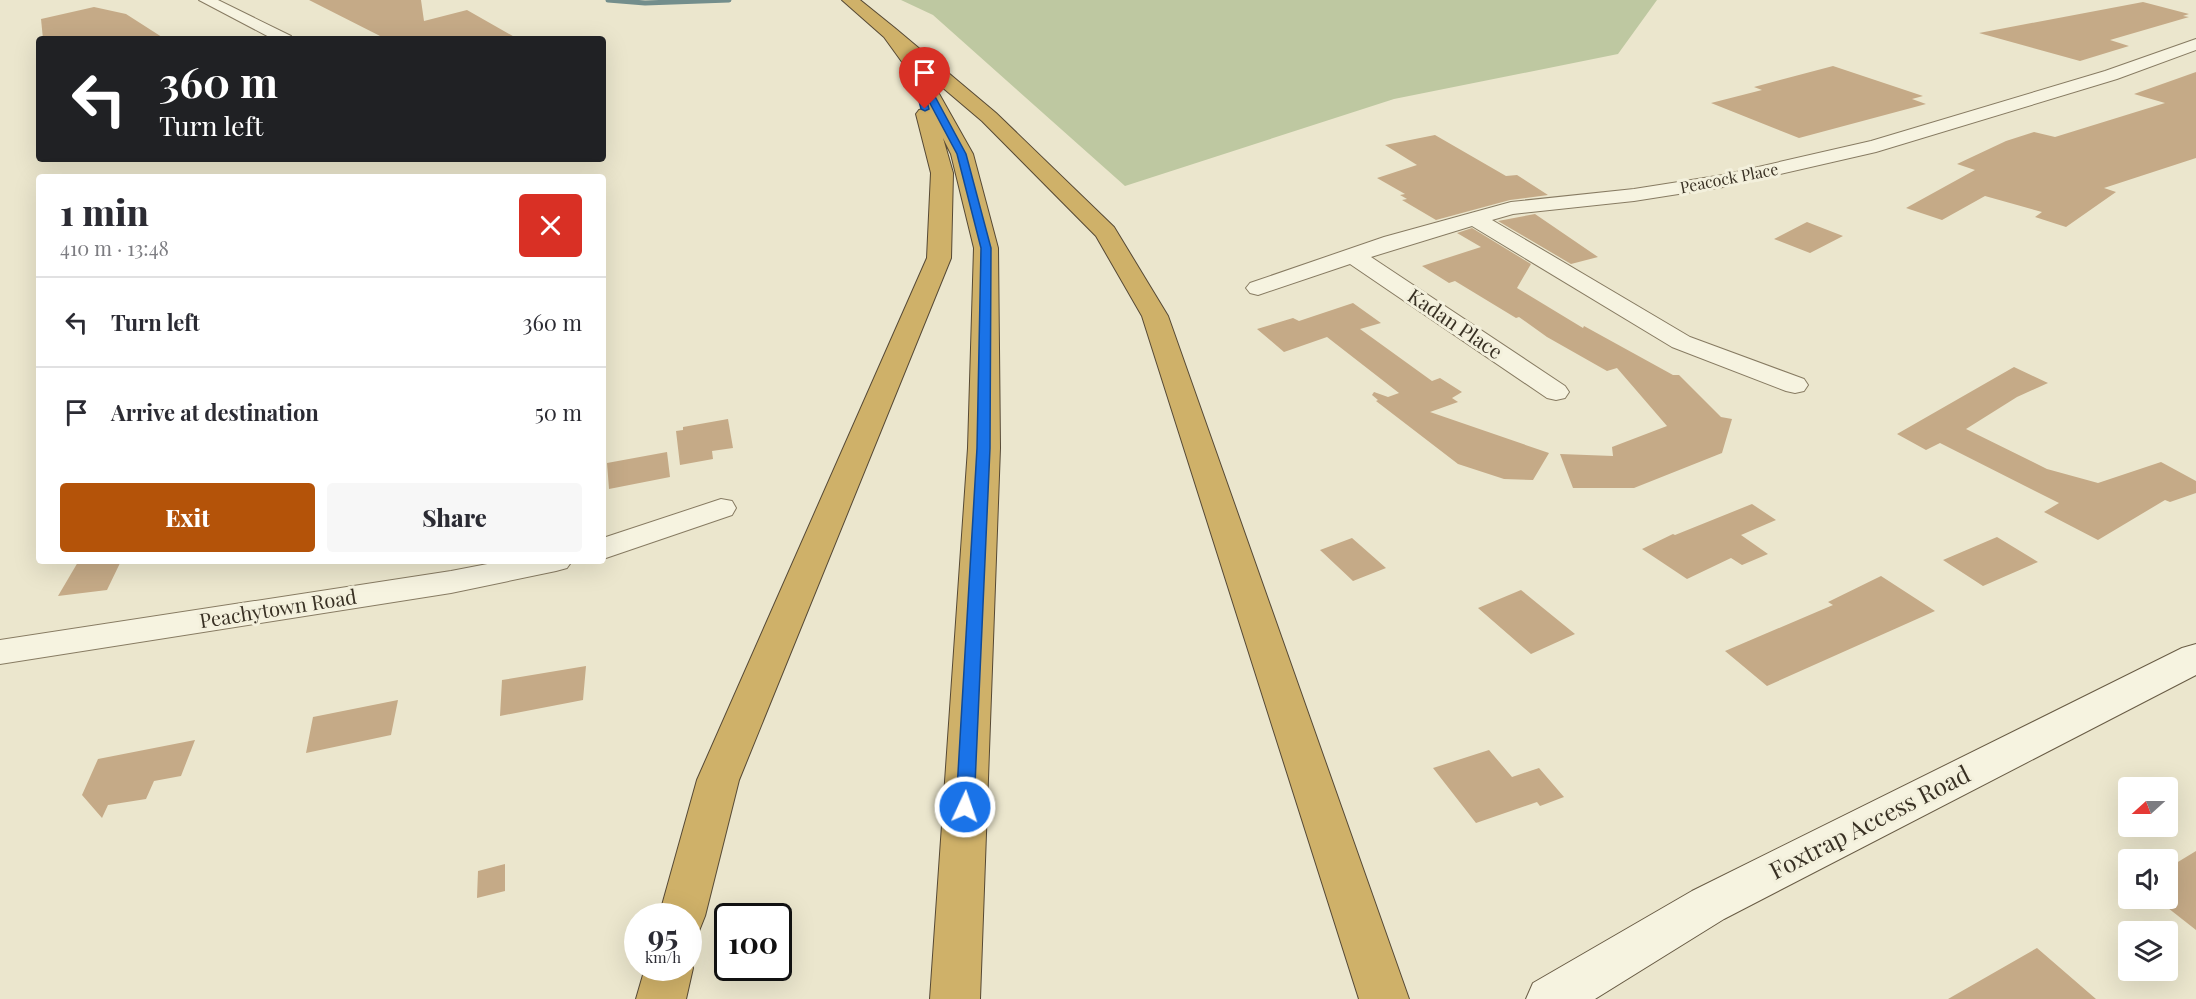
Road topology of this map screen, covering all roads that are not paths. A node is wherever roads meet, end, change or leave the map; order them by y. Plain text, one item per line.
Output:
1 (206, 0) edge
2 (850, 0) edge
3 (890, 33) junction
4 (279, 36) edge
5 (2196, 44) edge
6 (914, 65) junction
7 (1475, 219) junction
8 (1354, 256) junction
9 (1258, 288) dead end
10 (1795, 385) dead end
11 (1556, 392) dead end
12 (721, 508) dead end
13 (606, 548) edge
14 (541, 564) edge
15 (0, 652) edge
16 (2196, 658) edge
17 (685, 903) edge
18 (666, 981) edge
19 (661, 999) edge
20 (955, 999) edge
21 (1384, 999) edge
22 (1551, 999) edge

1 - 4 street
2 - 3 highway
3 - 6 highway
3 - 21 highway
5 - 7 street, Peacock Place
6 - 17 highway
6 - 20 highway
7 - 8 street, Peacock Place
7 - 10 street
8 - 9 street, Peacock Place
8 - 11 street, Kadan Place
12 - 13 street
14 - 15 street, Peachytown Road
16 - 22 main road, Foxtrap Access Road
18 - 19 highway

